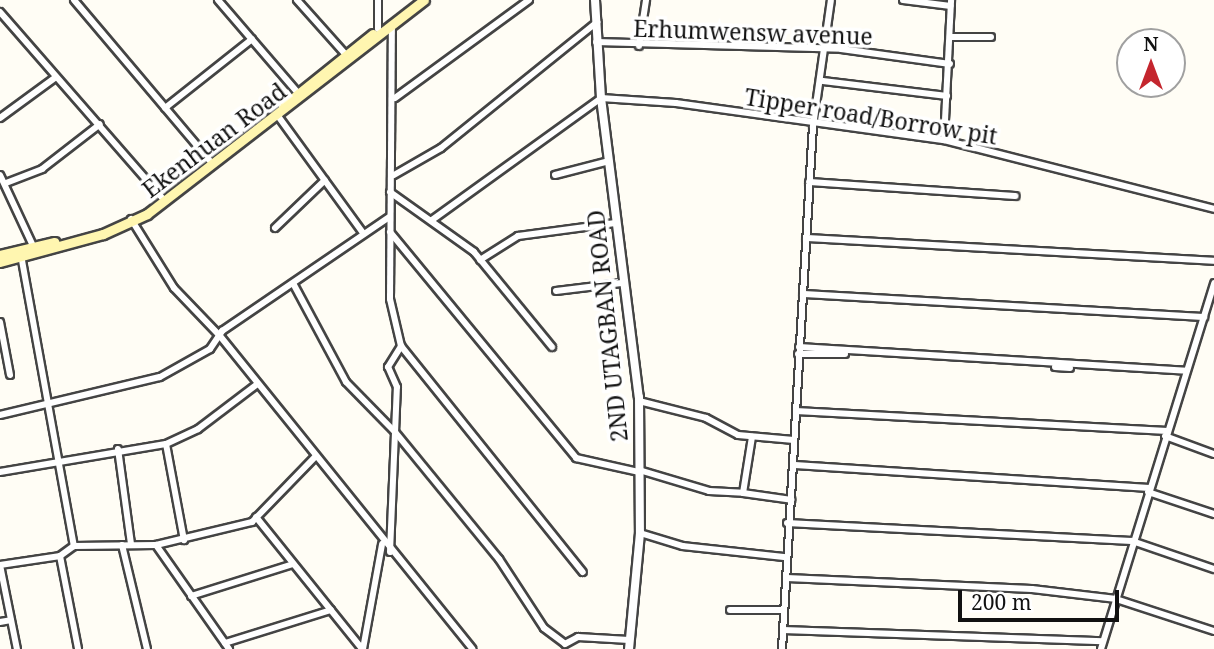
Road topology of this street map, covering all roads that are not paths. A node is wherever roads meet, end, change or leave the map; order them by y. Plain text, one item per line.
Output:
1 (74, 0) edge
2 (218, 0) edge
3 (297, 0) edge
4 (378, 0) edge
5 (415, 0) edge
6 (424, 0) edge
7 (529, 0) edge
8 (595, 0) edge
9 (646, 0) edge
10 (831, 0) edge
11 (903, 0) edge
12 (951, 3) edge
13 (0, 12) edge
14 (597, 22) junction
15 (392, 25) junction
16 (378, 29) junction
17 (951, 37) junction
18 (991, 37) dead end
19 (252, 39) junction
20 (596, 42) junction
21 (639, 46) junction
22 (825, 49) junction
23 (349, 58) junction
24 (950, 64) junction
25 (56, 77) junction
26 (823, 81) junction
27 (298, 93) junction
28 (947, 96) junction
29 (395, 98) junction
30 (601, 99) junction
31 (165, 108) junction
32 (278, 116) junction
33 (0, 118) edge
34 (100, 124) dead end
35 (813, 126) junction
36 (944, 140) junction
37 (609, 161) junction
38 (211, 162) junction
39 (555, 174) dead end
40 (0, 175) edge
41 (394, 175) junction
42 (325, 180) junction
43 (809, 182) junction
44 (6, 183) junction
45 (390, 192) junction
46 (1016, 196) dead end
47 (162, 198) junction
48 (1214, 209) edge
49 (389, 217) junction
50 (131, 220) junction
51 (432, 220) junction
52 (615, 223) junction
53 (275, 228) dead end
54 (390, 232) junction
55 (363, 233) junction
56 (806, 238) junction
57 (35, 249) junction
58 (21, 253) junction
59 (0, 255) edge
60 (480, 260) junction
61 (1214, 261) edge
62 (0, 262) edge
63 (1214, 283) edge
64 (622, 284) junction
65 (294, 285) junction
66 (556, 291) dead end
67 (803, 294) junction
68 (1073, 309) dead end
69 (1204, 317) junction
70 (0, 322) edge
71 (220, 335) junction
72 (401, 346) junction
73 (552, 347) dead end
74 (798, 351) junction
75 (1069, 368) dead end
76 (1186, 371) junction
77 (9, 375) dead end
78 (256, 385) junction
79 (639, 401) junction
80 (48, 404) junction
81 (796, 411) junction
82 (0, 415) edge
83 (395, 432) junction
84 (1166, 433) junction
85 (752, 437) junction
86 (794, 440) junction
87 (166, 444) junction
88 (118, 449) junction
89 (1214, 454) edge
90 (316, 456) junction
91 (58, 458) junction
92 (795, 465) junction
93 (639, 471) junction
94 (0, 472) edge
95 (1148, 490) junction
96 (743, 494) junction
97 (792, 500) junction
98 (1214, 514) edge
99 (256, 517) junction
100 (787, 523) junction
101 (640, 533) junction
102 (184, 540) junction
103 (1132, 541) junction
104 (131, 544) junction
105 (382, 544) junction
106 (122, 545) junction
107 (156, 545) junction
108 (74, 546) junction
109 (390, 552) junction
110 (60, 556) junction
111 (785, 557) junction
112 (293, 564) junction
113 (1214, 569) edge
114 (583, 572) dead end
115 (787, 578) junction
116 (191, 596) junction
117 (1116, 599) junction
118 (331, 610) junction
119 (730, 610) dead end
120 (784, 610) junction
121 (11, 620) junction
122 (0, 622) edge
123 (783, 630) junction
124 (1214, 631) edge
125 (1103, 641) junction
126 (629, 645) edge
127 (227, 646) edge
128 (17, 649) edge
129 (78, 649) edge
130 (147, 649) edge
131 (362, 649) edge
132 (474, 649) edge
133 (782, 649) edge
134 (1101, 649) edge

1 - 31 street
2 - 19 street
3 - 23 street
4 - 16 street
5 - 16 main road, Ekenhuan Road
6 - 15 main road, Ekenhuan Road
7 - 29 street
8 - 14 street, 2ND UTAGBAN ROAD
9 - 21 street
10 - 22 street
11 - 12 street
12 - 17 street
13 - 25 street
14 - 20 street, 2ND UTAGBAN ROAD
14 - 41 street
15 - 23 main road, Ekenhuan Road
15 - 29 street
16 - 23 main road, Ekenhuan Road
17 - 18 street
17 - 24 street
19 - 27 street
19 - 31 street
20 - 21 street, Erhumwensw avenue
20 - 30 street, 2ND UTAGBAN ROAD
21 - 22 street, Erhumwensw avenue
22 - 24 street, Erhumwensw avenue
22 - 26 street
23 - 27 main road, Ekenhuan Road
23 - 32 main road, Ekenhuan Road
24 - 28 street
25 - 33 street
25 - 47 street
26 - 28 street
26 - 35 street
27 - 38 main road, Ekenhuan Road
28 - 36 street
29 - 41 street
30 - 35 street, Tipper road/Borrow pit
30 - 37 street, 2ND UTAGBAN ROAD
30 - 51 street
31 - 38 street
32 - 42 street
32 - 50 main road, Ekenhuan Road
34 - 44 street
35 - 36 street, Tipper road/Borrow pit
35 - 43 street
36 - 48 street, Tipper road/Borrow pit
37 - 39 street
37 - 52 street, 2ND UTAGBAN ROAD
38 - 47 main road, Ekenhuan Road
40 - 44 street
41 - 45 street
42 - 53 street
42 - 55 street
43 - 46 street
43 - 56 street
44 - 57 street
45 - 49 street
45 - 51 street
47 - 50 main road, Ekenhuan Road
49 - 54 street
49 - 55 street
50 - 57 main road, Ekenhuan Road
50 - 71 street
51 - 60 street
52 - 60 street
52 - 64 street, 2ND UTAGBAN ROAD
54 - 72 street
54 - 93 street
55 - 65 street
56 - 61 street
56 - 67 street
57 - 58 main road, Ekenhuan Road
58 - 59 main road, Ekenhuan Road
58 - 62 main road, Ekenhuan Road
58 - 80 street
60 - 73 street
63 - 69 street
64 - 66 street
64 - 79 street, 2ND UTAGBAN ROAD
65 - 71 street
65 - 83 street
67 - 68 street
67 - 69 street
67 - 74 street
69 - 76 street
70 - 77 street
71 - 78 street
71 - 80 street
72 - 83 street
72 - 114 street
74 - 75 street
74 - 76 street
74 - 81 street
76 - 84 street
78 - 87 street
78 - 90 street
79 - 85 street
79 - 93 street, 2ND UTAGBAN ROAD
80 - 82 street
80 - 91 street
81 - 84 street
81 - 86 street
83 - 109 street
83 - 126 street
84 - 89 street
84 - 95 street
85 - 86 street
85 - 96 street
86 - 92 street
87 - 88 street
87 - 102 street
88 - 91 street
88 - 104 street
90 - 99 street
90 - 105 street
91 - 94 street
91 - 108 street
92 - 95 street
92 - 97 street
93 - 96 street
93 - 101 street, 2ND UTAGBAN ROAD
95 - 98 street
95 - 103 street
96 - 97 street
97 - 100 street
99 - 102 street
99 - 112 street
100 - 103 street
100 - 111 street
101 - 111 street
101 - 126 street, 2ND UTAGBAN ROAD
102 - 107 street
103 - 113 street
103 - 117 street
104 - 106 street
104 - 107 street
105 - 109 street
105 - 131 street
106 - 108 street
106 - 130 street
107 - 116 street
108 - 110 street
109 - 132 street
110 - 121 street
110 - 129 street
111 - 115 street
112 - 116 street
112 - 118 street
115 - 117 street
115 - 120 street
116 - 127 street
117 - 124 street
117 - 125 street
118 - 127 street
118 - 131 street
119 - 120 street
120 - 123 street
121 - 122 street
121 - 128 street
123 - 125 street
123 - 133 street
125 - 134 street

